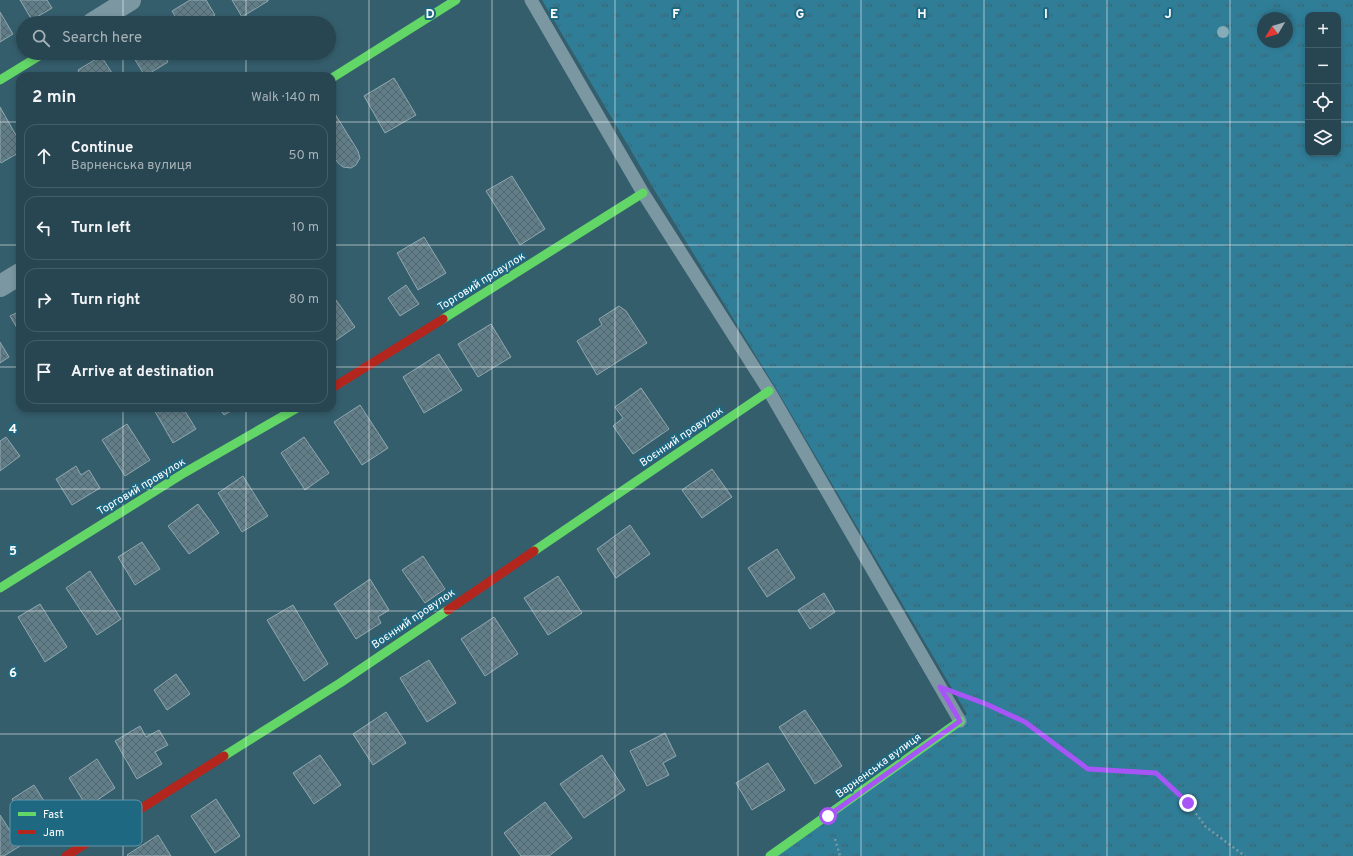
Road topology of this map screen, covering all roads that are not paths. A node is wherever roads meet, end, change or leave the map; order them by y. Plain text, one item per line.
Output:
1 (456, 0) edge
2 (531, 0) edge
3 (123, 2) edge
4 (103, 16) edge
5 (33, 60) edge
6 (336, 75) edge
7 (0, 80) edge
8 (643, 193) junction
9 (16, 276) edge
10 (0, 286) edge
11 (336, 385) edge
12 (769, 391) junction
13 (290, 412) edge
14 (0, 588) edge
15 (960, 721) joint
16 (142, 808) edge
17 (82, 846) edge
18 (66, 856) edge
19 (770, 856) edge

1 - 6 street
2 - 8 lane
3 - 4 street
5 - 7 street
8 - 11 street, Торговий провулок
8 - 12 lane
9 - 10 street
12 - 15 lane
12 - 16 street, Воєнний провулок
13 - 14 street, Торговий провулок
15 - 19 street, Варненська вулиця
17 - 18 street, Воєнний провулок

